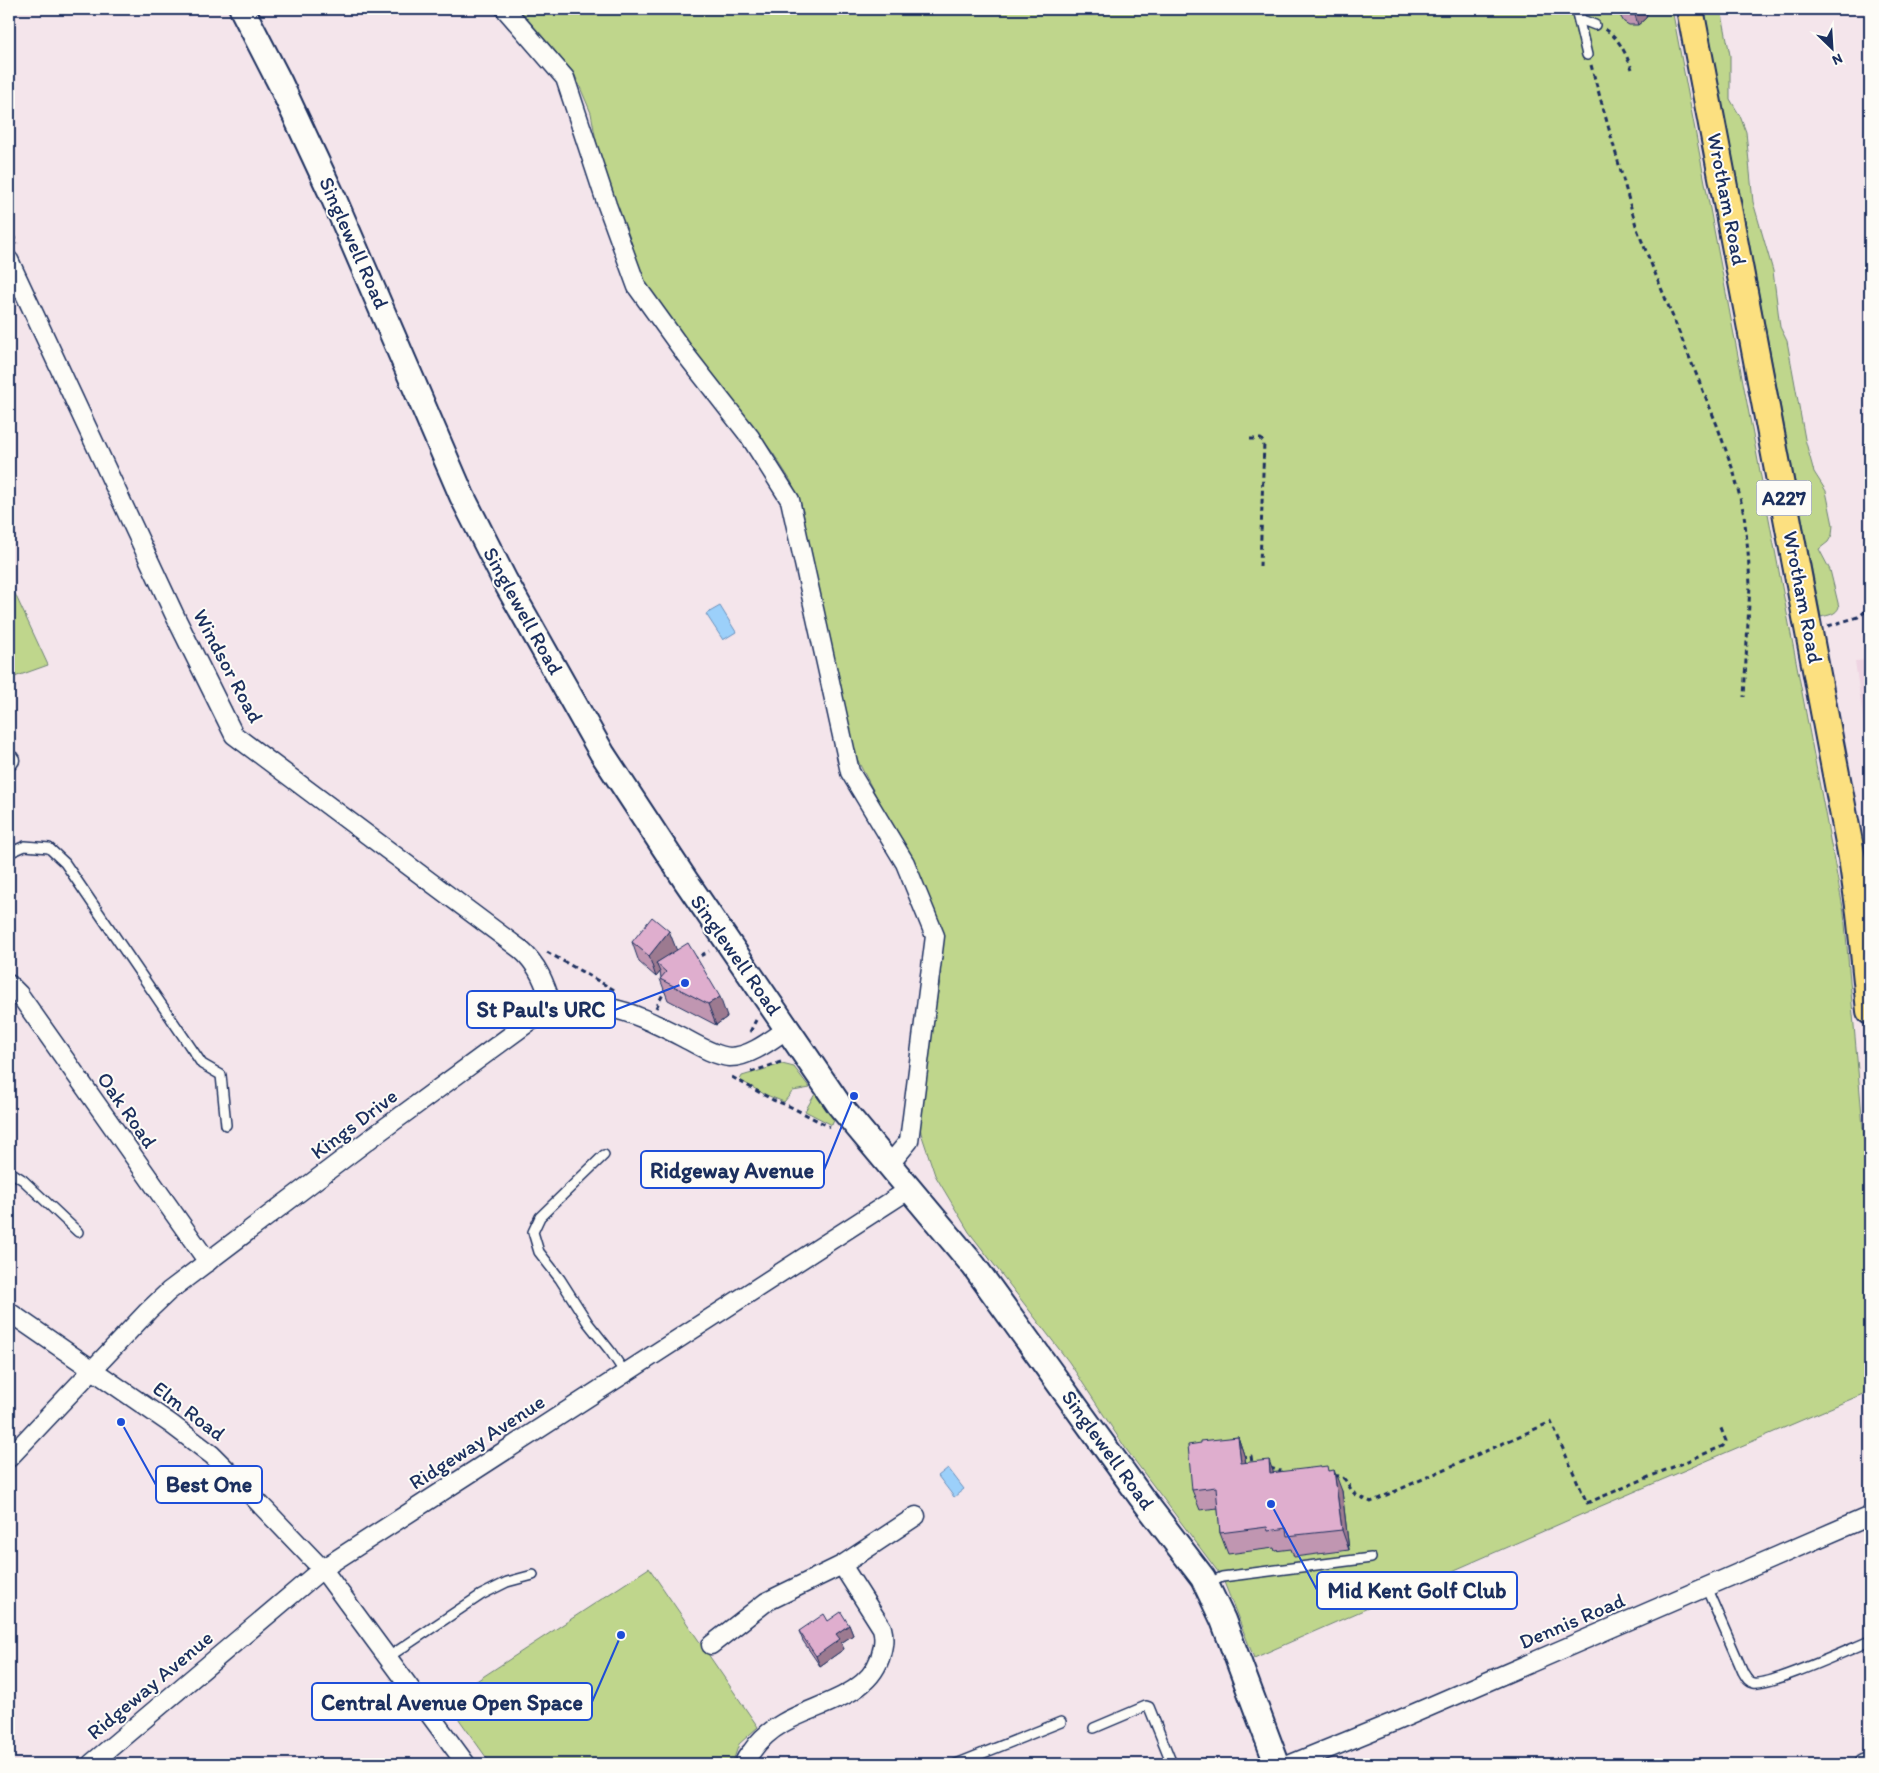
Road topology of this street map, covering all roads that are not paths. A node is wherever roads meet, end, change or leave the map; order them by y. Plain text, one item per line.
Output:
1 (242, 9) edge
2 (505, 9) edge
3 (1690, 9) edge
4 (1576, 10) edge
5 (1595, 25) road end
6 (1588, 54) road end
7 (15, 256) edge
8 (9, 853) edge
9 (9, 984) edge
10 (554, 1011) junction
11 (1870, 1011) edge
12 (787, 1029) junction
13 (226, 1124) dead end
14 (604, 1155) dead end
15 (889, 1165) junction
16 (9, 1171) edge
17 (910, 1189) junction
18 (78, 1232) dead end
19 (208, 1262) junction
20 (9, 1312) edge
21 (94, 1370) junction
22 (625, 1373) junction
23 (9, 1458) edge
24 (916, 1516) dead end
25 (1870, 1516) edge
26 (1371, 1558) dead end
27 (842, 1565) junction
28 (322, 1569) junction
29 (533, 1575) dead end
30 (1207, 1584) junction
31 (1706, 1587) junction
32 (1870, 1641) edge
33 (711, 1644) dead end
34 (387, 1658) junction
35 (1061, 1722) dead end
36 (1094, 1728) dead end
37 (1870, 1762) edge
38 (91, 1764) edge
39 (466, 1764) edge
40 (744, 1764) edge
41 (956, 1764) edge
42 (1172, 1764) edge
43 (1277, 1764) edge
44 (1291, 1764) edge
45 (1864, 1764) edge

1 - 12 street, Singlewell Road
2 - 15 street
3 - 11 main road, Wrotham Road / A227
4 - 5 lane
4 - 6 lane
7 - 10 street, Windsor Road
8 - 13 lane
9 - 19 street, Oak Road
10 - 12 street, Kings Drive
10 - 19 street, Kings Drive
12 - 15 street, Singlewell Road
14 - 22 lane
15 - 17 street, Singlewell Road
16 - 18 lane
17 - 22 street, Ridgeway Avenue
17 - 30 street, Singlewell Road
19 - 21 street, Kings Drive
20 - 21 street, Elm Road
21 - 23 street, Kings Drive
21 - 28 street, Elm Road
22 - 28 street, Ridgeway Avenue
24 - 27 street
25 - 31 street, Dennis Road
26 - 30 lane
27 - 33 street
27 - 40 street
28 - 34 street, Elm Road
28 - 38 street, Ridgeway Avenue
29 - 34 lane
30 - 43 street, Singlewell Road
31 - 32 lane
31 - 44 street, Dennis Road
34 - 39 street, Elm Road
35 - 41 lane
36 - 42 lane
37 - 45 street

